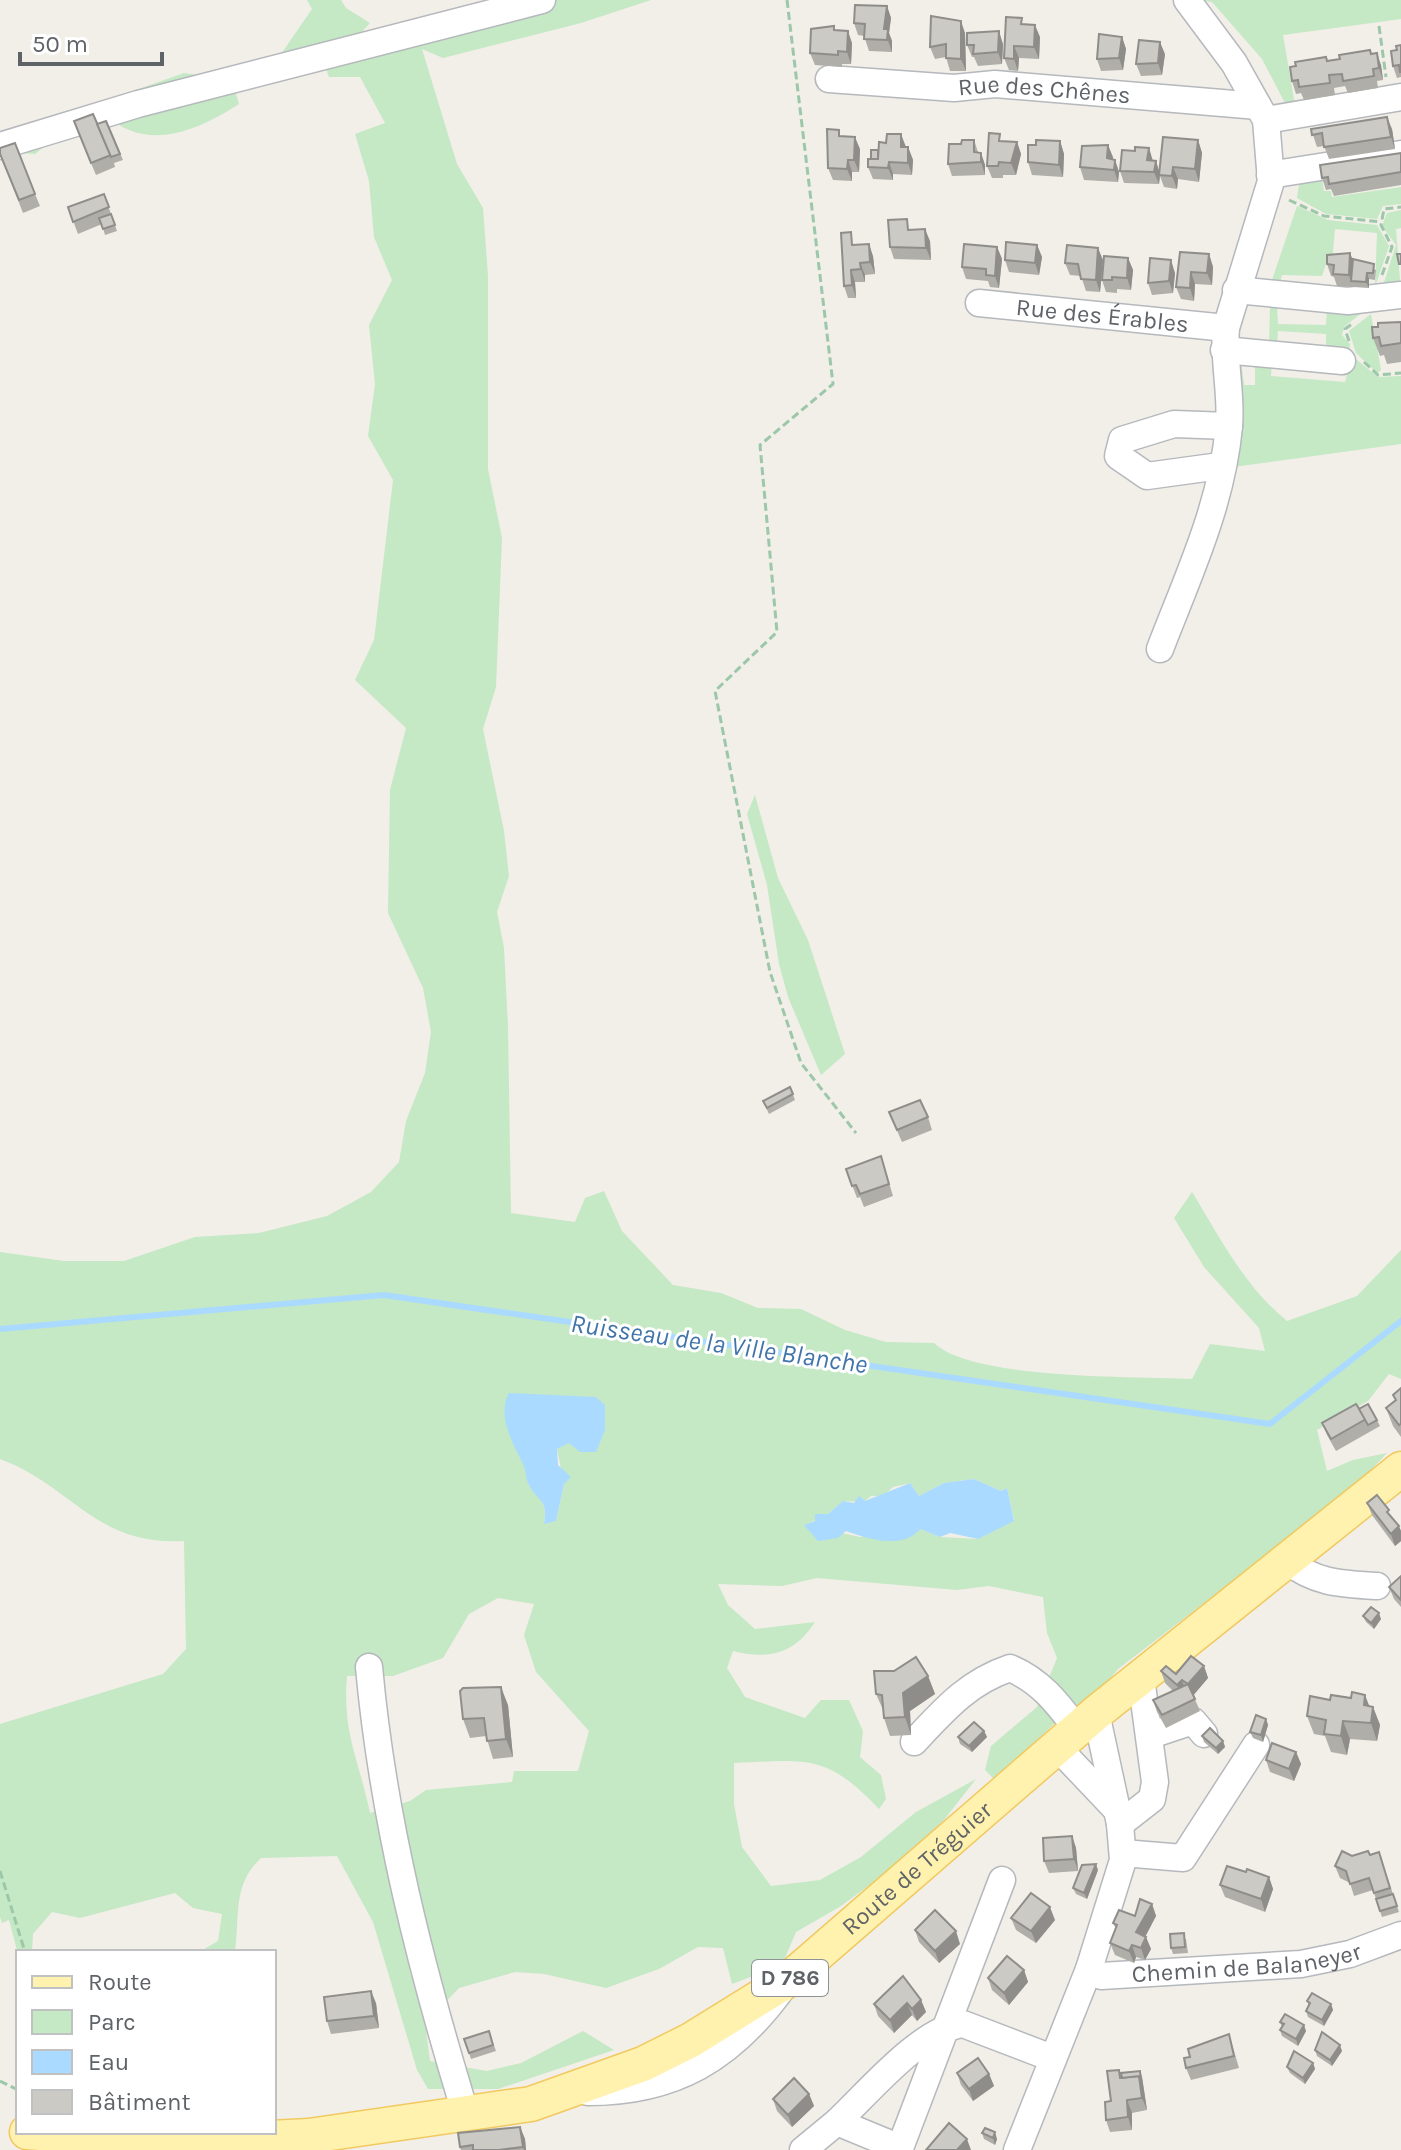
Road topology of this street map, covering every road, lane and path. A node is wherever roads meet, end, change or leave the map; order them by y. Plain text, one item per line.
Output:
1 (542, 0) edge
2 (787, 0) edge
3 (1187, 0) edge
4 (1379, 26) dead end
5 (829, 79) dead end
6 (1395, 98) edge
7 (1262, 113) junction
8 (0, 146) edge
9 (1401, 154) edge
10 (1269, 182) junction
11 (1381, 222) dead end
12 (1236, 290) junction
13 (1401, 295) edge
14 (979, 303) dead end
15 (1225, 339) junction
16 (1342, 361) dead end
17 (1229, 426) junction
18 (1220, 466) junction
19 (1160, 649) dead end
20 (856, 1133) dead end
21 (1401, 1469) edge
22 (1284, 1559) junction
23 (1377, 1586) dead end
24 (369, 1667) dead end
25 (1141, 1678) junction
26 (1077, 1730) junction
27 (1204, 1734) edge
28 (1151, 1735) junction
29 (914, 1742) dead end
30 (1256, 1745) dead end
31 (1117, 1816) junction
32 (1123, 1853) junction
33 (0, 1871) edge
34 (1002, 1880) dead end
35 (1401, 1935) edge
36 (24, 1950) edge
37 (1089, 1969) junction
38 (948, 2026) junction
39 (1052, 2058) junction
40 (466, 2115) junction
41 (837, 2122) junction
42 (54, 2134) edge
43 (898, 2149) edge
44 (803, 2150) edge
45 (1017, 2150) edge

1 - 8 street
2 - 20 path
3 - 7 street
4 - 6 path
5 - 7 street, Rue des Chênes
6 - 7 street, Rue des Chênes
7 - 10 street
9 - 10 street
10 - 11 path
10 - 12 street
12 - 13 street
12 - 15 street
14 - 15 street, Rue des Érables
15 - 16 street, Rue des Érables
15 - 17 street
17 - 18 street
17 - 18 street
18 - 19 street
21 - 22 main road, Route de Tréguier / D 786
22 - 23 street
22 - 25 main road, Route de Tréguier / D 786
24 - 40 street
25 - 26 main road, Route de Tréguier / D 786
25 - 28 street
26 - 29 street
26 - 31 street
26 - 31 street
26 - 40 main road, Route de Tréguier / D 786
27 - 28 street
28 - 31 street
30 - 32 street
31 - 32 street
32 - 37 street
33 - 36 path
34 - 38 street
35 - 37 street, Chemin de Balaneyer
37 - 39 street
38 - 39 street
38 - 41 street
38 - 43 street
39 - 45 street
40 - 42 main road, Route de Tréguier / D 786
41 - 43 street
41 - 44 street

